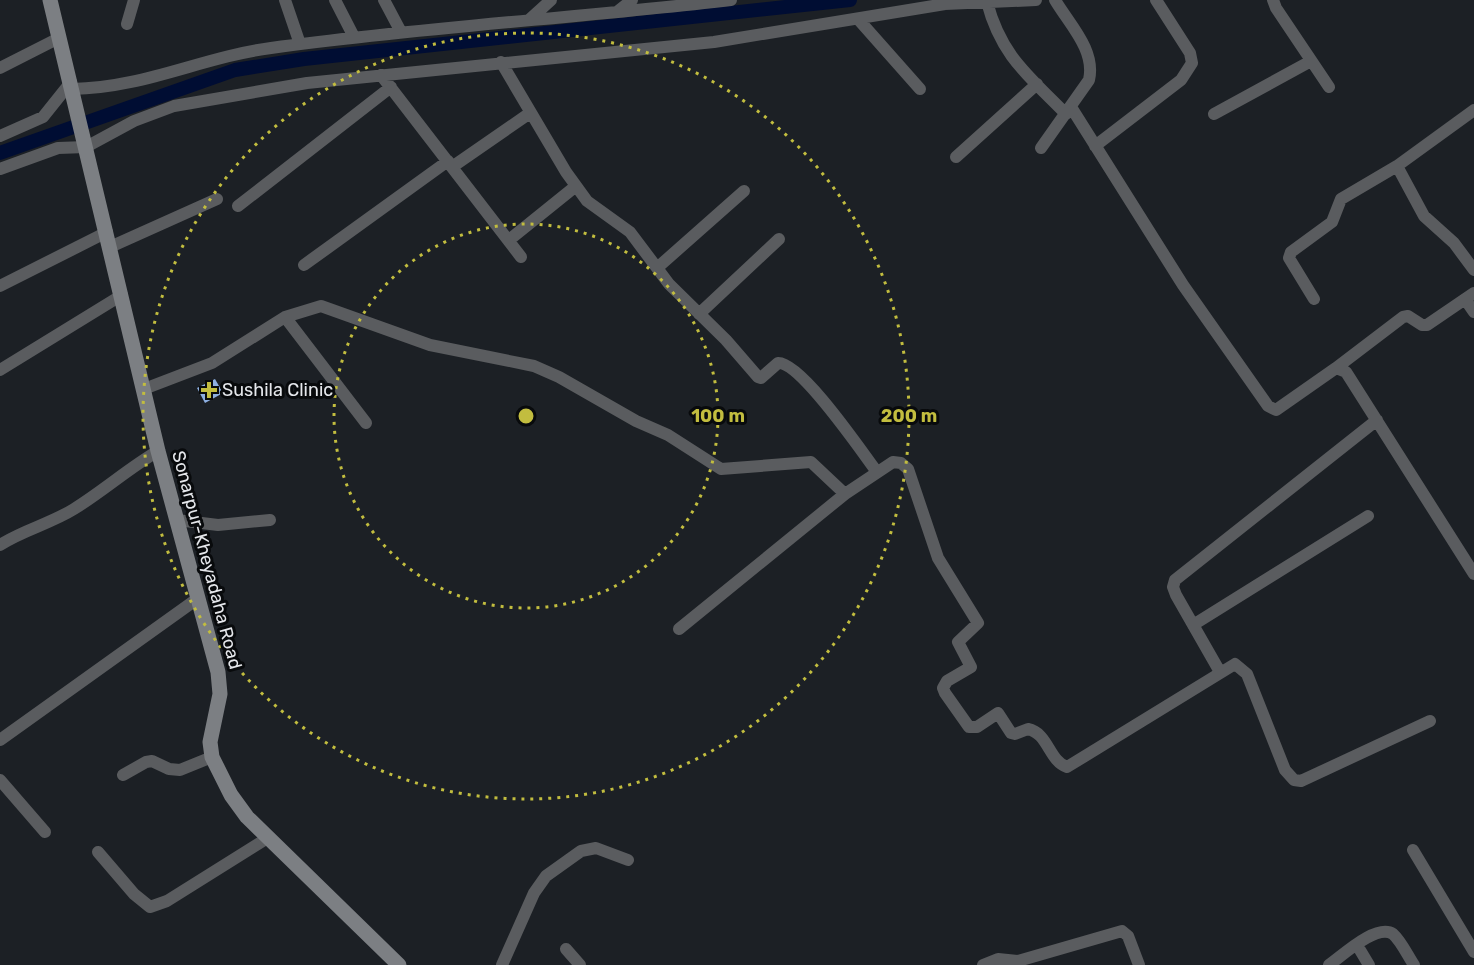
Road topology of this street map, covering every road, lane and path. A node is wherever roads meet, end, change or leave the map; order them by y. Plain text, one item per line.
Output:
1 (50, 0) edge
2 (134, 0) edge
3 (285, 0) edge
4 (335, 0) edge
5 (384, 0) edge
6 (551, 0) edge
7 (632, 0) edge
8 (731, 0) edge
9 (1036, 0) edge
10 (1055, 0) edge
11 (1156, 0) edge
12 (1273, 0) edge
13 (987, 2) junction
14 (617, 12) junction
15 (858, 19) junction
16 (529, 20) junction
17 (128, 24) dead end
18 (401, 32) junction
19 (354, 37) junction
20 (59, 38) junction
21 (300, 44) junction
22 (1311, 61) junction
23 (501, 62) junction
24 (0, 68) edge
25 (381, 75) junction
26 (1037, 84) junction
27 (391, 87) junction
28 (1329, 87) dead end
29 (920, 88) dead end
30 (72, 89) junction
31 (1068, 110) junction
32 (1474, 110) edge
33 (530, 113) junction
34 (1214, 114) dead end
35 (0, 135) edge
36 (85, 141) junction
37 (1095, 146) junction
38 (1041, 148) dead end
39 (956, 158) dead end
40 (450, 164) junction
41 (1397, 166) junction
42 (0, 169) edge
43 (576, 186) junction
44 (744, 191) dead end
45 (217, 200) dead end
46 (238, 206) dead end
47 (779, 239) dead end
48 (109, 240) junction
49 (508, 240) junction
50 (521, 257) dead end
51 (304, 266) dead end
52 (657, 268) junction
53 (1474, 270) edge
54 (0, 286) edge
55 (122, 295) junction
56 (1470, 296) edge
57 (1314, 299) dead end
58 (1474, 312) edge
59 (699, 314) junction
60 (285, 317) junction
61 (1336, 368) junction
62 (0, 370) edge
63 (144, 389) junction
64 (1377, 420) junction
65 (366, 423) dead end
66 (158, 451) junction
67 (877, 472) junction
68 (845, 494) junction
69 (1368, 516) dead end
70 (177, 520) junction
71 (270, 520) dead end
72 (0, 545) edge
73 (1474, 574) edge
74 (197, 598) junction
75 (1193, 625) junction
76 (679, 629) dead end
77 (1220, 672) junction
78 (1430, 721) dead end
79 (0, 740) edge
80 (212, 757) junction
81 (123, 775) dead end
82 (0, 780) edge
83 (45, 832) dead end
84 (267, 839) junction
85 (1413, 850) dead end
86 (98, 852) dead end
87 (628, 860) dead end
88 (1357, 945) junction
89 (566, 949) dead end
90 (1474, 952) edge
91 (399, 965) edge
92 (502, 965) edge
93 (580, 965) edge
94 (983, 965) edge
95 (1139, 965) edge
96 (1329, 965) edge
97 (1369, 965) edge
98 (1414, 965) edge

1 - 20 main road
2 - 17 street
3 - 21 street
4 - 19 street
5 - 18 street
6 - 16 street
7 - 14 street
8 - 14 street
9 - 13 street
10 - 31 street
11 - 37 street
12 - 22 street
13 - 15 street
13 - 26 street
14 - 16 street
15 - 23 street
15 - 29 street
16 - 18 street
18 - 19 street
19 - 21 street
20 - 24 street
20 - 30 main road
21 - 30 street
22 - 28 street
22 - 34 street
23 - 25 street
23 - 33 street
25 - 27 street
25 - 36 street
26 - 31 street
26 - 39 street
27 - 40 street
27 - 46 street
30 - 35 street
30 - 36 main road, Sonarpur-Kheyadaha Road
31 - 37 street
31 - 38 street
32 - 41 street
33 - 40 street
33 - 43 street
36 - 42 street
36 - 48 main road, Sonarpur-Kheyadaha Road
37 - 61 street
40 - 49 street
40 - 51 street
41 - 53 street
41 - 57 street
43 - 49 street
43 - 52 street
44 - 52 street
45 - 48 street
47 - 59 street
48 - 54 street
48 - 55 main road, Sonarpur-Kheyadaha Road
49 - 50 street
52 - 59 street
55 - 62 street
55 - 63 main road, Sonarpur-Kheyadaha Road
56 - 58 street
56 - 61 street
59 - 67 street
60 - 63 street
60 - 65 street
60 - 68 street
61 - 64 street
63 - 66 main road, Sonarpur-Kheyadaha Road
64 - 73 street
64 - 75 street
66 - 70 main road, Sonarpur-Kheyadaha Road
66 - 72 street
67 - 68 street
67 - 77 street
68 - 76 street
69 - 75 street
70 - 71 street
70 - 74 main road, Sonarpur-Kheyadaha Road
74 - 79 street
74 - 80 main road, Sonarpur-Kheyadaha Road
75 - 77 street
77 - 78 street
80 - 81 street
80 - 84 main road, Sonarpur-Kheyadaha Road
82 - 83 street
84 - 86 street
84 - 91 main road, Sonarpur-Kheyadaha Road
85 - 90 street
87 - 92 street
88 - 96 street
88 - 97 street
88 - 98 street
89 - 93 street
94 - 95 street

